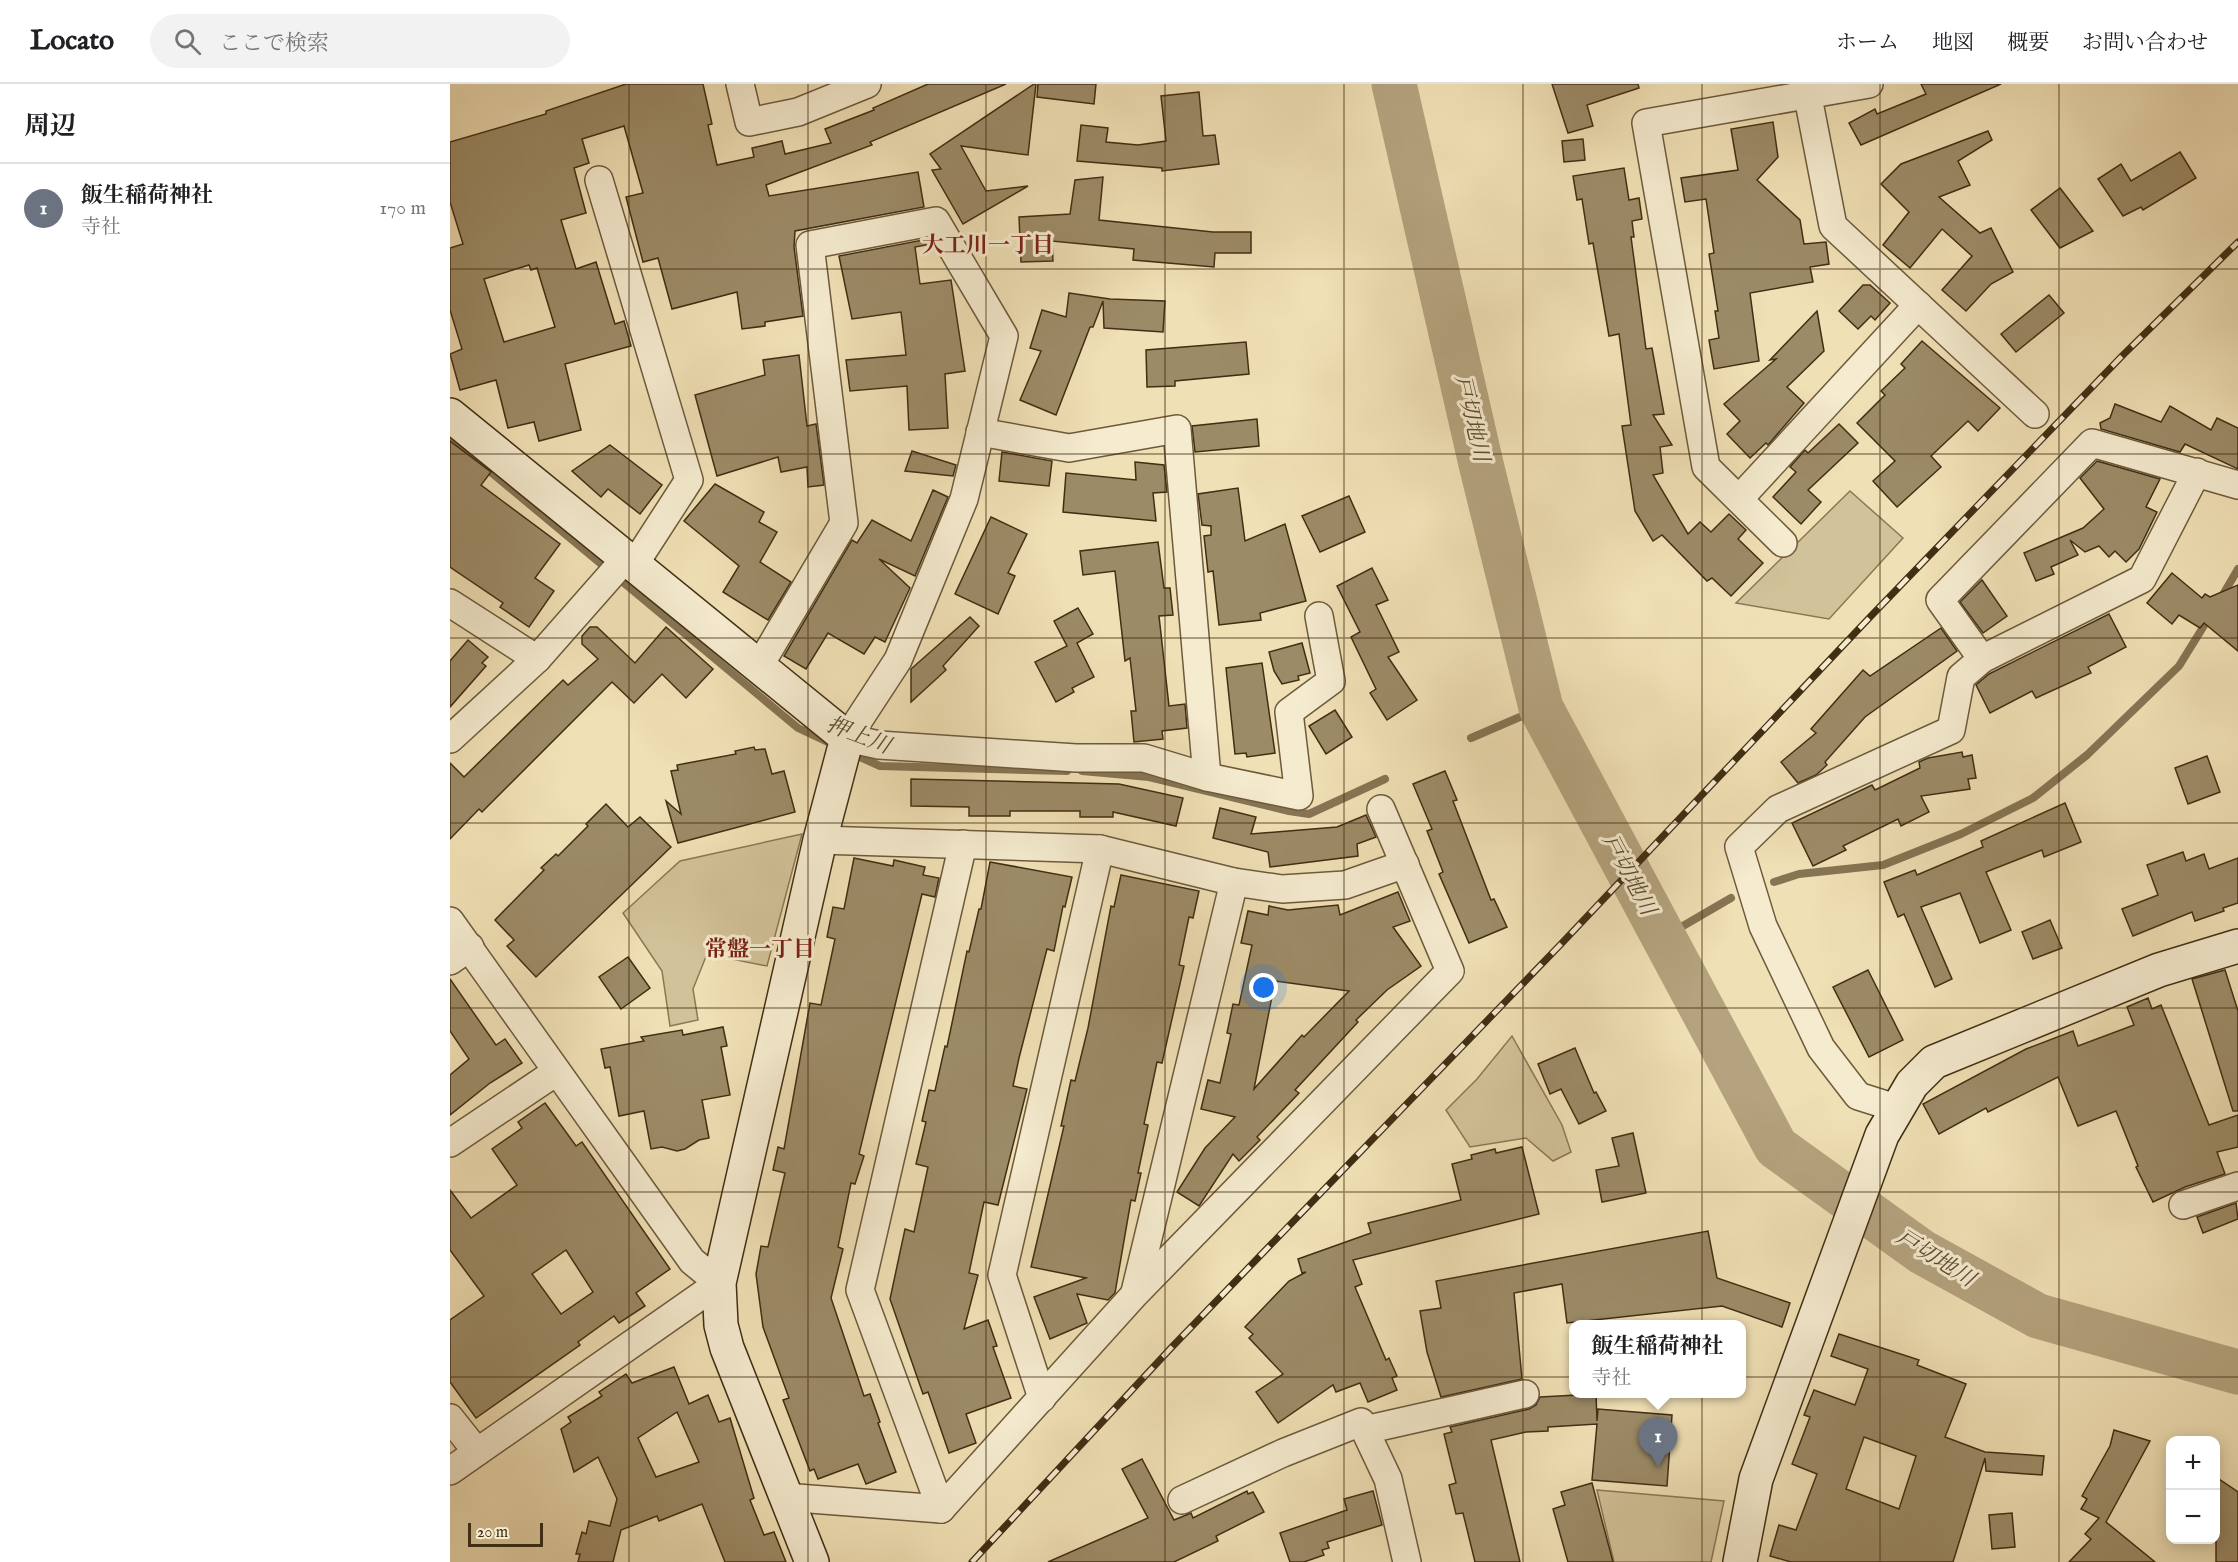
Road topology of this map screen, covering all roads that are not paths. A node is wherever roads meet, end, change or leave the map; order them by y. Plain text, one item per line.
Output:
1 (740, 84) edge
2 (867, 84) edge
3 (1869, 84) edge
4 (1808, 97) junction
5 (599, 180) dead end
6 (1918, 305) junction
7 (2035, 414) dead end
8 (450, 415) edge
9 (980, 432) junction
10 (2197, 472) junction
11 (2238, 485) edge
12 (1739, 499) junction
13 (1783, 543) dead end
14 (630, 561) junction
15 (450, 603) edge
16 (1319, 616) dead end
17 (537, 659) junction
18 (1982, 659) junction
19 (758, 668) junction
20 (847, 738) junction
21 (450, 739) edge
22 (1208, 777) junction
23 (1381, 809) dead end
24 (820, 840) junction
25 (963, 844) junction
26 (1100, 849) junction
27 (1405, 864) junction
28 (1234, 882) junction
29 (450, 921) edge
30 (2238, 946) edge
31 (460, 954) edge
32 (556, 1072) junction
33 (1889, 1122) junction
34 (450, 1143) edge
35 (2238, 1186) edge
36 (2183, 1205) dead end
37 (719, 1284) junction
38 (1135, 1294) junction
39 (1525, 1394) dead end
40 (1042, 1398) junction
41 (450, 1418) edge
42 (1365, 1430) junction
43 (477, 1452) junction
44 (450, 1471) edge
45 (784, 1497) junction
46 (1182, 1500) dead end
47 (941, 1509) junction
48 (812, 1562) edge
49 (1407, 1562) edge
50 (1740, 1562) edge

1 - 2 street
3 - 4 street
4 - 6 street
4 - 12 street
5 - 14 street
6 - 7 street
6 - 12 street
8 - 14 street
9 - 19 street
9 - 20 street
9 - 22 street
10 - 11 street
10 - 18 street
10 - 18 street
12 - 13 street
14 - 17 street
14 - 19 street
15 - 17 street
16 - 22 street
17 - 21 street
18 - 33 street
19 - 20 street
20 - 22 street
20 - 24 street
23 - 27 street
24 - 25 street
24 - 37 street
25 - 26 street
25 - 47 street
26 - 28 street
26 - 40 street
27 - 28 street
27 - 38 street
28 - 38 street
29 - 31 street
30 - 33 street
31 - 32 street
32 - 34 street
32 - 37 street
33 - 50 street
35 - 36 street
37 - 43 street
37 - 45 street
38 - 40 street
39 - 42 street
40 - 47 street
41 - 43 street
42 - 46 street
42 - 49 street
43 - 44 street
45 - 47 street
45 - 48 street

